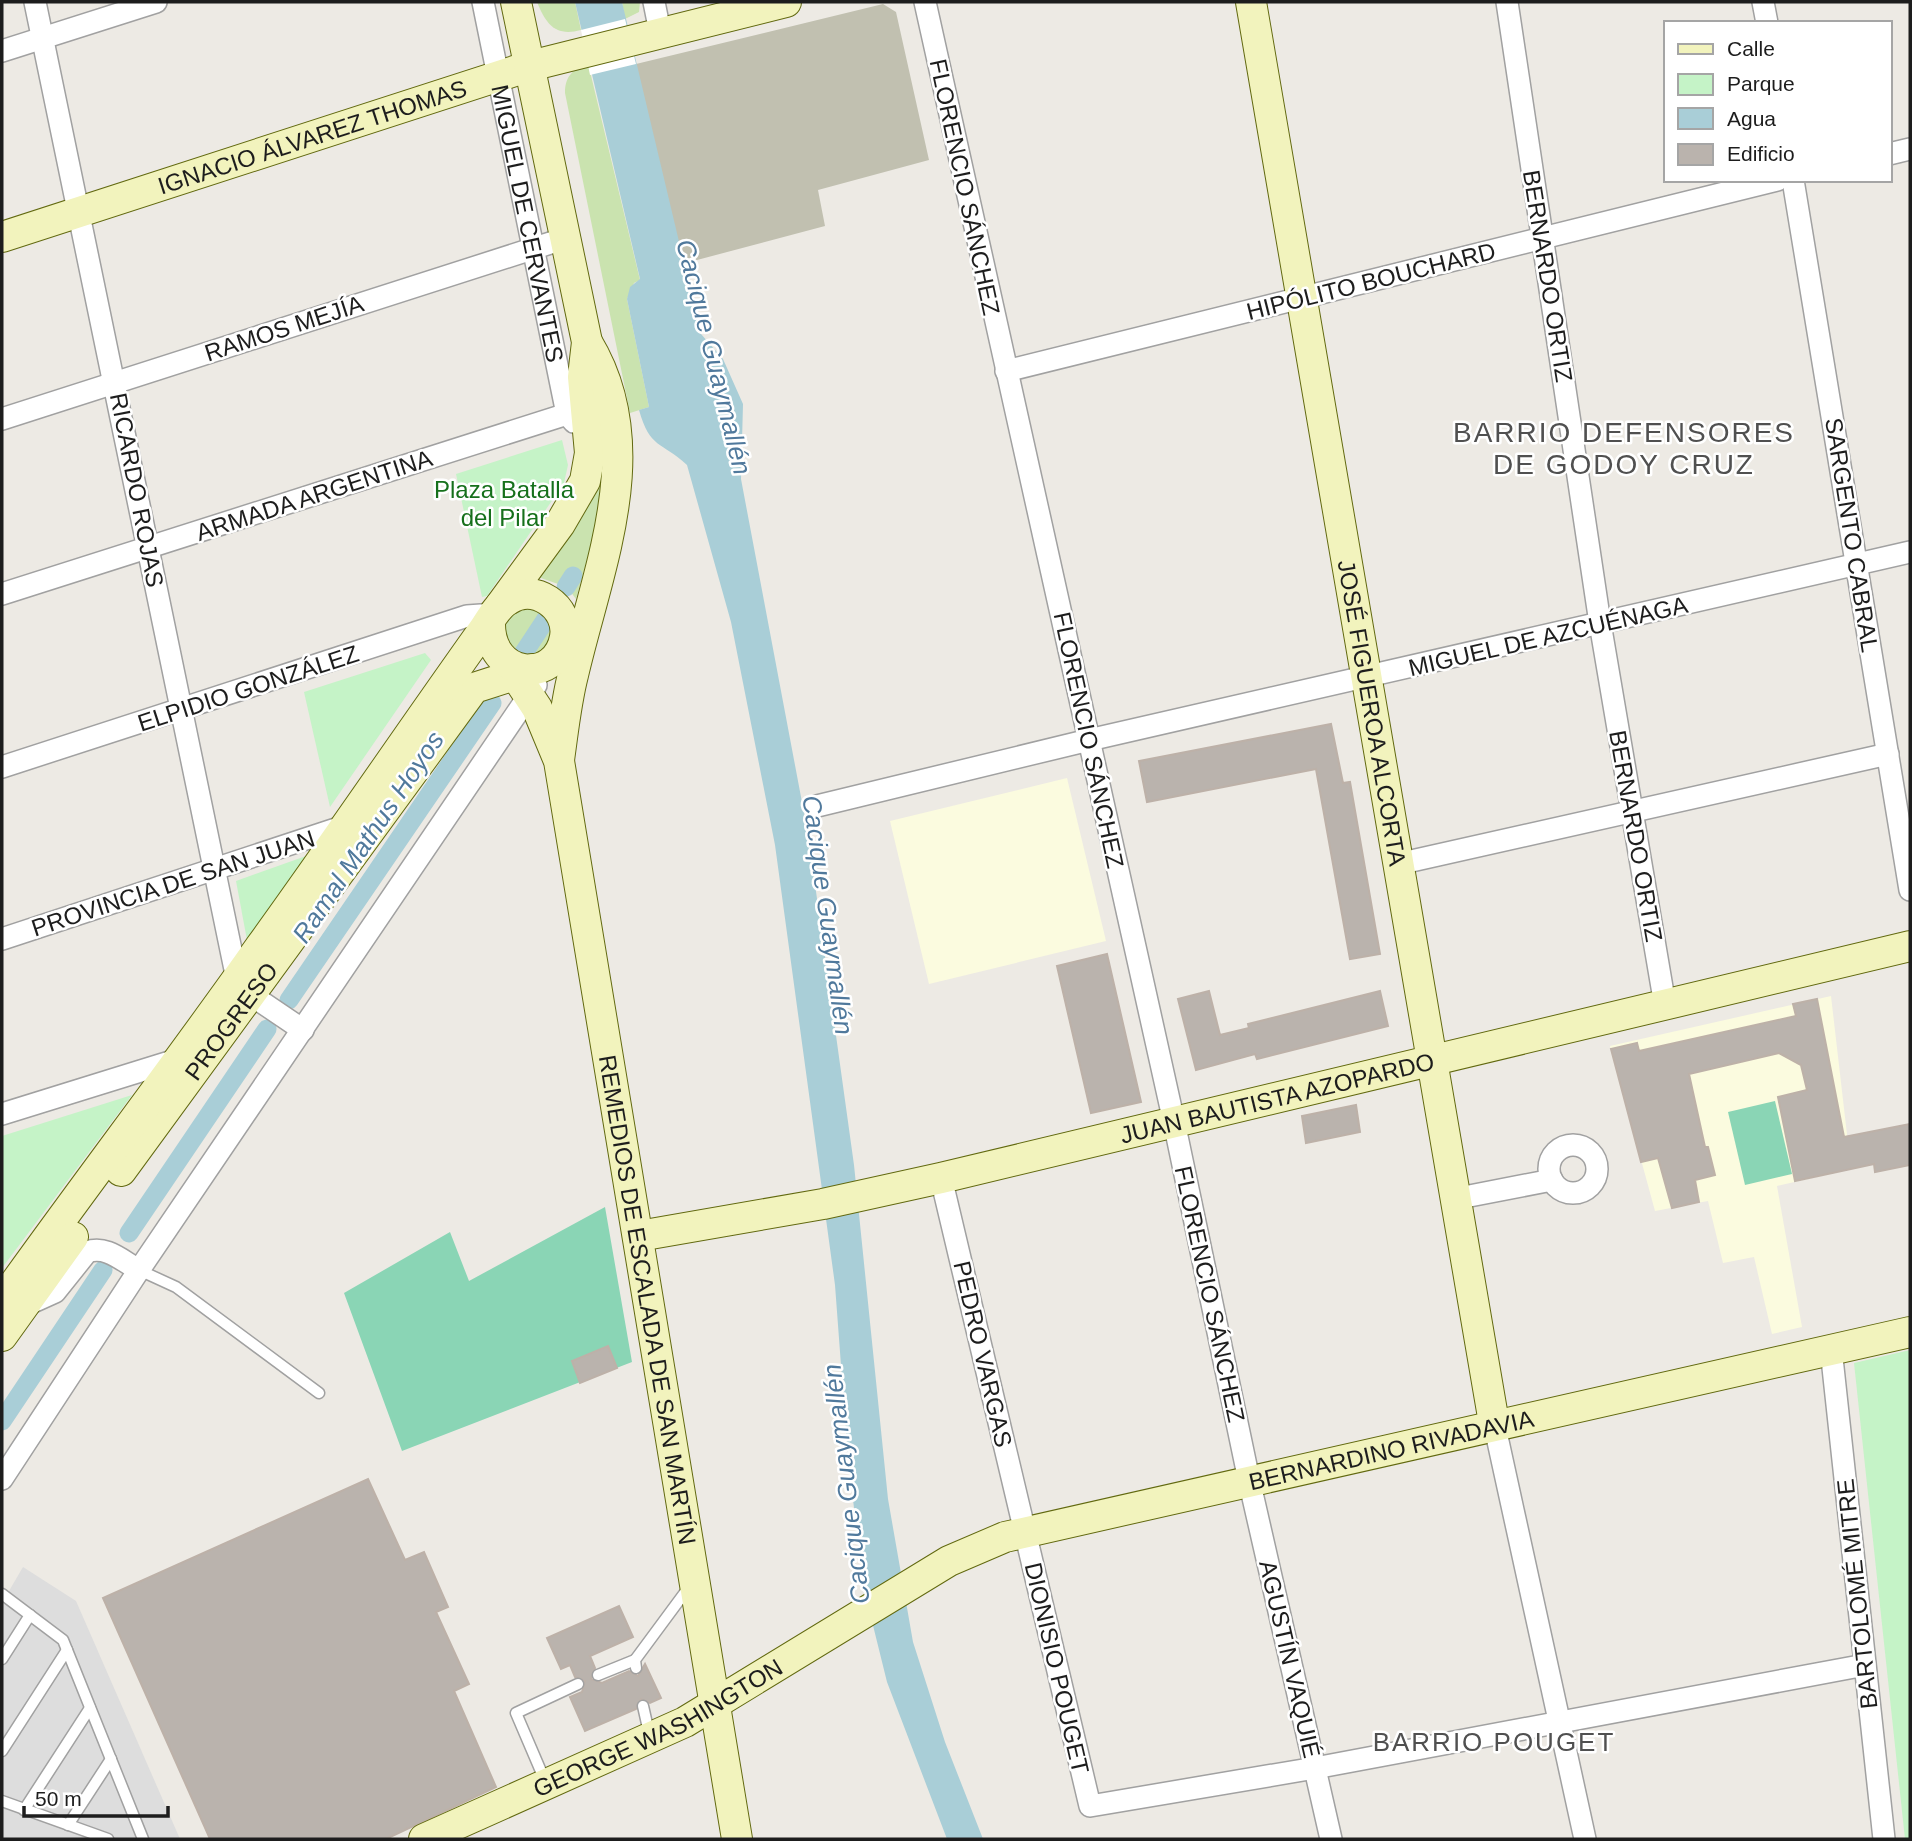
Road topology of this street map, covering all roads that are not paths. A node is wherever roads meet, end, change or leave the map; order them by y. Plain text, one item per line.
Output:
1 (36, 2) edge
2 (156, 2) edge
3 (483, 2) edge
4 (516, 2) edge
5 (654, 2) edge
6 (786, 2) edge
7 (925, 2) edge
8 (1251, 2) edge
9 (1507, 2) edge
10 (1763, 2) edge
11 (1767, 21) edge
12 (660, 32) junction
13 (43, 38) junction
14 (2, 51) edge
15 (530, 66) junction
16 (498, 78) junction
17 (1910, 149) edge
18 (1891, 154) edge
19 (1769, 182) edge
20 (1794, 182) edge
21 (78, 213) junction
22 (2, 237) edge
23 (566, 238) junction
24 (1543, 239) junction
25 (533, 248) junction
26 (1303, 298) junction
27 (587, 342) junction
28 (1006, 371) junction
29 (116, 382) junction
30 (576, 411) junction
31 (2, 419) edge
32 (615, 506) joint
33 (150, 547) junction
34 (1910, 552) edge
35 (604, 562) junction
36 (1857, 565) junction
37 (2, 594) edge
38 (495, 613) junction
39 (1600, 623) junction
40 (543, 665) junction
41 (1367, 678) junction
42 (180, 710) junction
43 (546, 727) junction
44 (498, 739) junction
45 (1088, 740) junction
46 (1888, 754) junction
47 (559, 761) junction
48 (2, 767) edge
49 (817, 806) dead end
50 (1631, 812) junction
51 (345, 827) junction
52 (1398, 864) junction
53 (214, 870) junction
54 (1910, 890) edge
55 (2, 939) edge
56 (1910, 946) edge
57 (250, 991) junction
58 (1665, 1005) junction
59 (303, 1030) junction
60 (176, 1060) junction
61 (1431, 1061) junction
62 (2, 1114) edge
63 (1174, 1122) junction
64 (941, 1178) junction
65 (1552, 1180) dead end
66 (1454, 1199) junction
67 (639, 1236) junction
68 (133, 1266) junction
69 (13, 1303) edge
70 (1910, 1332) edge
71 (2, 1336) edge
72 (1831, 1349) junction
73 (319, 1393) dead end
74 (1494, 1423) junction
75 (2, 1479) edge
76 (1249, 1480) junction
77 (1024, 1531) junction
78 (694, 1579) junction
79 (2, 1594) edge
80 (886, 1601) joint
81 (30, 1615) junction
82 (68, 1650) junction
83 (2, 1659) edge
84 (1865, 1665) junction
85 (598, 1675) dead end
86 (578, 1684) dead end
87 (714, 1705) junction
88 (643, 1706) dead end
89 (90, 1708) junction
90 (1559, 1722) junction
91 (650, 1739) junction
92 (2, 1751) edge
93 (111, 1759) junction
94 (1315, 1768) junction
95 (547, 1785) junction
96 (2, 1801) edge
97 (24, 1810) junction
98 (68, 1825) junction
99 (108, 1839) edge
100 (143, 1839) edge
101 (424, 1839) edge
102 (737, 1839) edge
103 (1331, 1839) edge
104 (1585, 1839) edge
105 (1884, 1839) edge

1 - 13 street, RICARDO ROJAS
2 - 13 street
3 - 16 street, MIGUEL DE CERVANTES
4 - 15 main road, MIGUEL DE CERVANTES
5 - 12 street
6 - 12 main road, IGNACIO ÁLVAREZ THOMAS
7 - 28 street, FLORENCIO SÁNCHEZ
8 - 26 main road, JOSÉ FIGUEROA ALCORTA
9 - 24 street, BERNARDO ORTIZ
10 - 11 street
12 - 15 main road, IGNACIO ÁLVAREZ THOMAS
13 - 14 street
13 - 21 street, RICARDO ROJAS
15 - 16 main road, IGNACIO ÁLVAREZ THOMAS
15 - 23 main road, MIGUEL DE CERVANTES
16 - 21 main road, IGNACIO ÁLVAREZ THOMAS
16 - 25 street, MIGUEL DE CERVANTES
17 - 18 street
19 - 24 street, HIPÓLITO BOUCHARD
20 - 36 street, SARGENTO CABRAL
21 - 22 main road, IGNACIO ÁLVAREZ THOMAS
21 - 29 street, RICARDO ROJAS
23 - 25 street, RAMOS MEJÍA
23 - 27 main road, MIGUEL DE CERVANTES
24 - 26 street, HIPÓLITO BOUCHARD
24 - 39 street, BERNARDO ORTIZ
25 - 29 street, RAMOS MEJÍA
25 - 30 street, MIGUEL DE CERVANTES
26 - 28 street, HIPÓLITO BOUCHARD
26 - 41 main road, JOSÉ FIGUEROA ALCORTA
27 - 30 main road, MIGUEL DE CERVANTES
27 - 32 main road, MIGUEL DE CERVANTES
28 - 45 street, FLORENCIO SÁNCHEZ
29 - 31 street, RAMOS MEJÍA
29 - 33 street, RICARDO ROJAS
30 - 33 street, ARMADA ARGENTINA
30 - 38 main road, MIGUEL DE CERVANTES
32 - 35 main road, REMEDIOS DE ESCALADA DE SAN MARTÍN
33 - 37 street, ARMADA ARGENTINA
33 - 42 street, RICARDO ROJAS
34 - 36 street, MIGUEL DE AZCUÉNAGA
35 - 40 main road, REMEDIOS DE ESCALADA DE SAN MARTÍN
35 - 40 main road
36 - 39 street, MIGUEL DE AZCUÉNAGA
36 - 46 street, SARGENTO CABRAL
38 - 40 main road
38 - 40 main road
38 - 42 street, ELPIDIO GONZÁLEZ
38 - 51 main road, PROGRESO
39 - 41 street, MIGUEL DE AZCUÉNAGA
39 - 50 street, BERNARDO ORTIZ
40 - 43 main road, REMEDIOS DE ESCALADA DE SAN MARTÍN
40 - 44 street
40 - 47 main road, REMEDIOS DE ESCALADA DE SAN MARTÍN
40 - 57 main road, PROGRESO
41 - 45 street, MIGUEL DE AZCUÉNAGA
41 - 52 main road, JOSÉ FIGUEROA ALCORTA
42 - 48 street, ELPIDIO GONZÁLEZ
42 - 53 street, RICARDO ROJAS
43 - 44 street
43 - 47 main road, REMEDIOS DE ESCALADA DE SAN MARTÍN
44 - 59 street
45 - 49 street, MIGUEL DE AZCUÉNAGA
45 - 63 street, FLORENCIO SÁNCHEZ
46 - 50 street
46 - 54 street, SARGENTO CABRAL
47 - 67 main road, REMEDIOS DE ESCALADA DE SAN MARTÍN
50 - 52 street
50 - 58 street, BERNARDO ORTIZ
51 - 53 street, PROVINCIA DE SAN JUAN
51 - 57 main road, PROGRESO
52 - 61 main road, JOSÉ FIGUEROA ALCORTA
53 - 55 street, PROVINCIA DE SAN JUAN
53 - 57 street, RICARDO ROJAS
56 - 58 main road, JUAN BAUTISTA AZOPARDO
57 - 59 street
57 - 60 main road, PROGRESO
57 - 69 main road, PROGRESO
58 - 61 main road, JUAN BAUTISTA AZOPARDO
59 - 68 street
60 - 62 street
60 - 69 main road, PROGRESO
61 - 63 main road, JUAN BAUTISTA AZOPARDO
61 - 66 main road, JOSÉ FIGUEROA ALCORTA
63 - 64 main road, JUAN BAUTISTA AZOPARDO
63 - 76 street, FLORENCIO SÁNCHEZ
64 - 67 main road, JUAN BAUTISTA AZOPARDO
64 - 77 street, PEDRO VARGAS
65 - 66 street
66 - 74 main road, JOSÉ FIGUEROA ALCORTA
67 - 78 main road, REMEDIOS DE ESCALADA DE SAN MARTÍN
68 - 69 street
68 - 73 lane
68 - 75 street
69 - 71 main road, PROGRESO
70 - 72 main road, BERNARDINO RIVADAVIA
72 - 74 main road, BERNARDINO RIVADAVIA
72 - 84 street, BARTOLOMÉ MITRE
74 - 76 main road, BERNARDINO RIVADAVIA
74 - 90 street
76 - 77 main road, BERNARDINO RIVADAVIA
76 - 94 street, AGUSTÍN VAQUIÉ
77 - 80 main road, BERNARDINO RIVADAVIA
77 - 94 street, DIONISIO POUGET
78 - 85 lane
78 - 87 main road, REMEDIOS DE ESCALADA DE SAN MARTÍN
79 - 81 lane
80 - 87 main road, GEORGE WASHINGTON
81 - 82 lane
81 - 83 lane
82 - 89 lane
82 - 92 lane
84 - 90 street
84 - 105 street, BARTOLOMÉ MITRE
86 - 95 lane
87 - 91 main road, GEORGE WASHINGTON
87 - 102 main road, REMEDIOS DE ESCALADA DE SAN MARTÍN
88 - 91 lane
89 - 93 lane
89 - 97 lane
90 - 94 street
90 - 104 street
91 - 95 main road, GEORGE WASHINGTON
93 - 98 lane
93 - 100 lane
94 - 103 street, AGUSTÍN VAQUIÉ
95 - 101 main road, GEORGE WASHINGTON
96 - 97 lane
97 - 98 lane
98 - 99 lane

